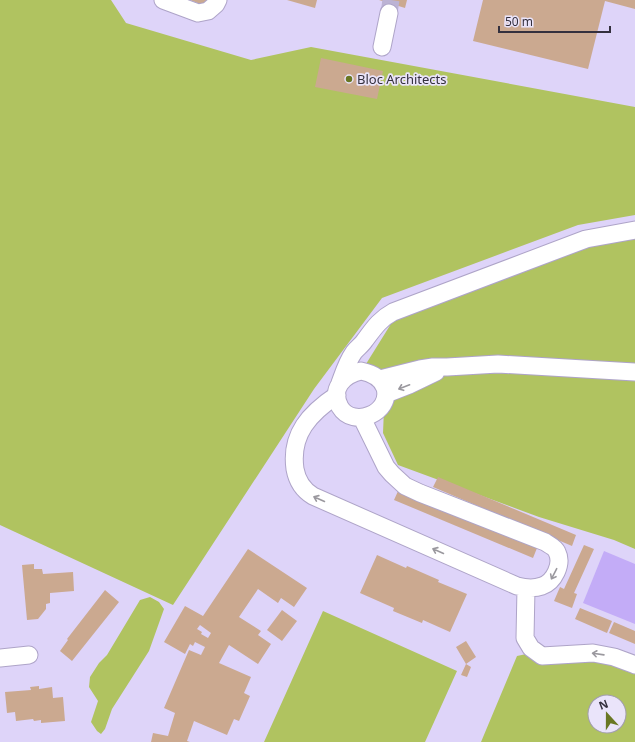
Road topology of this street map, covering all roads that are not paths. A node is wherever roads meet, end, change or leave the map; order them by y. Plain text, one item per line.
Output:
1 (163, 0) edge
2 (218, 0) edge
3 (388, 13) tunnel mouth
4 (382, 47) dead end
5 (635, 230) edge
6 (364, 342) junction
7 (361, 371) junction
8 (635, 372) edge
9 (383, 386) junction
10 (338, 389) junction
11 (369, 415) junction
12 (526, 588) junction
13 (29, 655) dead end
14 (0, 658) edge
15 (635, 665) edge

1 - 2 street
3 - 4 street
5 - 6 street
6 - 7 street
6 - 10 street
7 - 9 street
7 - 10 street
8 - 9 street
9 - 11 street
10 - 11 street
12 -> 10 street
11 -> 12 street
15 -> 12 street
13 - 14 street

